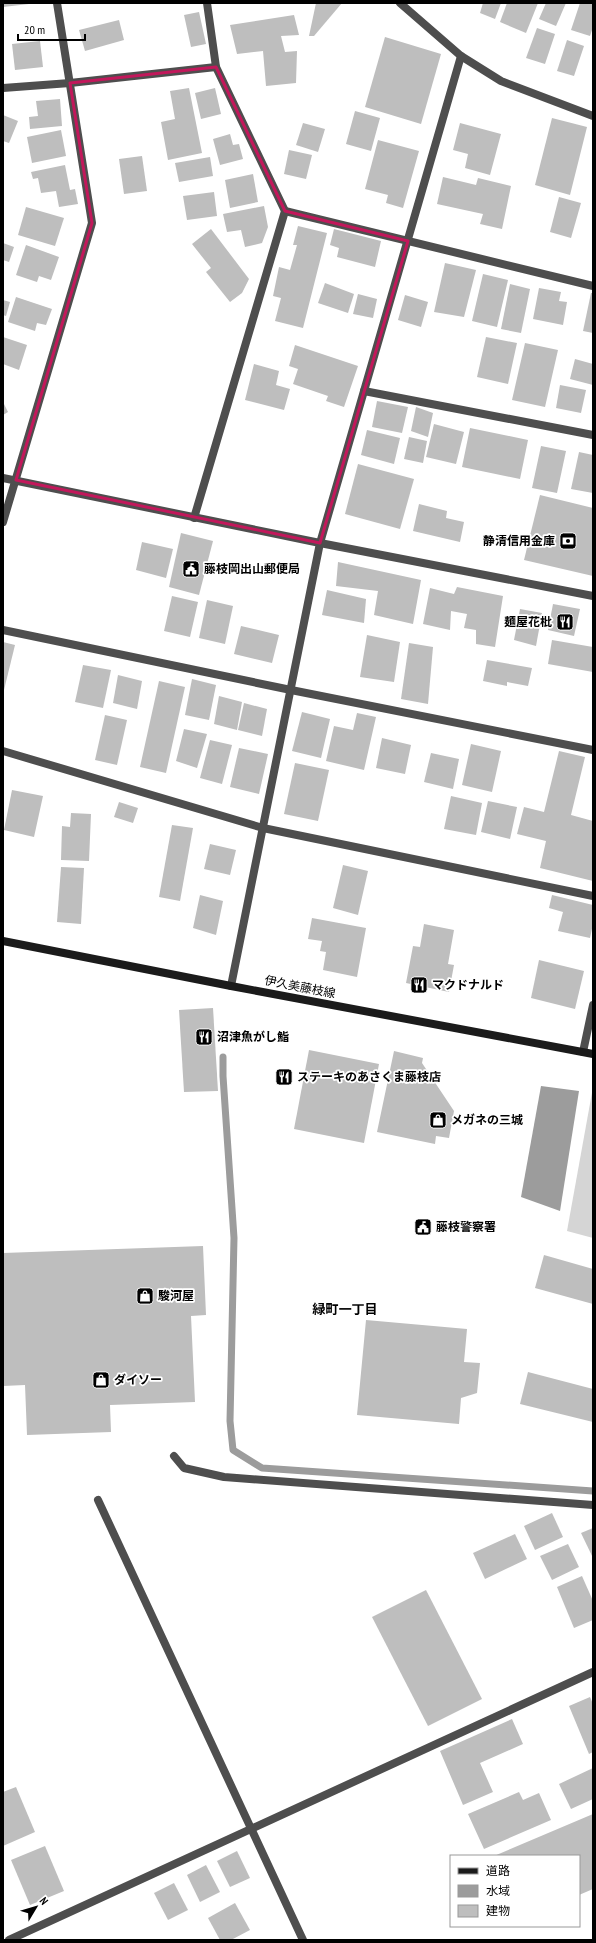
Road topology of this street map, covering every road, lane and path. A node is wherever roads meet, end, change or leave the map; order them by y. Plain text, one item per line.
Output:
1 (57, 3) edge
2 (207, 3) edge
3 (400, 3) edge
4 (461, 56) junction
5 (216, 67) junction
6 (70, 83) junction
7 (3, 88) edge
8 (593, 116) edge
9 (284, 210) junction
10 (408, 241) junction
11 (593, 286) edge
12 (364, 391) junction
13 (593, 435) edge
14 (3, 478) edge
15 (16, 480) junction
16 (194, 518) junction
17 (3, 522) edge
18 (320, 543) junction
19 (593, 596) edge
20 (3, 630) edge
21 (291, 690) junction
22 (593, 750) edge
23 (3, 751) edge
24 (262, 828) junction
25 (593, 896) edge
26 (3, 941) edge
27 (230, 986) junction
28 (593, 1005) edge
29 (584, 1052) junction
30 (593, 1054) edge
31 (174, 1456) dead end
32 (98, 1500) dead end
33 (593, 1505) edge
34 (593, 1673) edge
35 (251, 1828) junction
36 (9, 1940) edge
37 (303, 1940) edge

1 - 6 street
2 - 5 street
3 - 4 street
4 - 8 street
4 - 10 street
5 - 6 street
5 - 9 street
6 - 7 street
6 - 15 street
9 - 10 street
9 - 16 street
10 - 11 street
10 - 12 street
12 - 13 street
12 - 18 street
14 - 15 street
15 - 16 street
15 - 17 street
16 - 18 street
18 - 19 street
18 - 21 street
20 - 21 street
21 - 22 street
21 - 24 street
23 - 24 street
24 - 25 street
24 - 27 street
26 - 27 main road, 伊久美藤枝線
27 - 29 main road, 伊久美藤枝線
28 - 29 street
29 - 30 main road, 伊久美藤枝線
31 - 33 street
32 - 35 street
34 - 35 street
35 - 36 street
35 - 37 street

